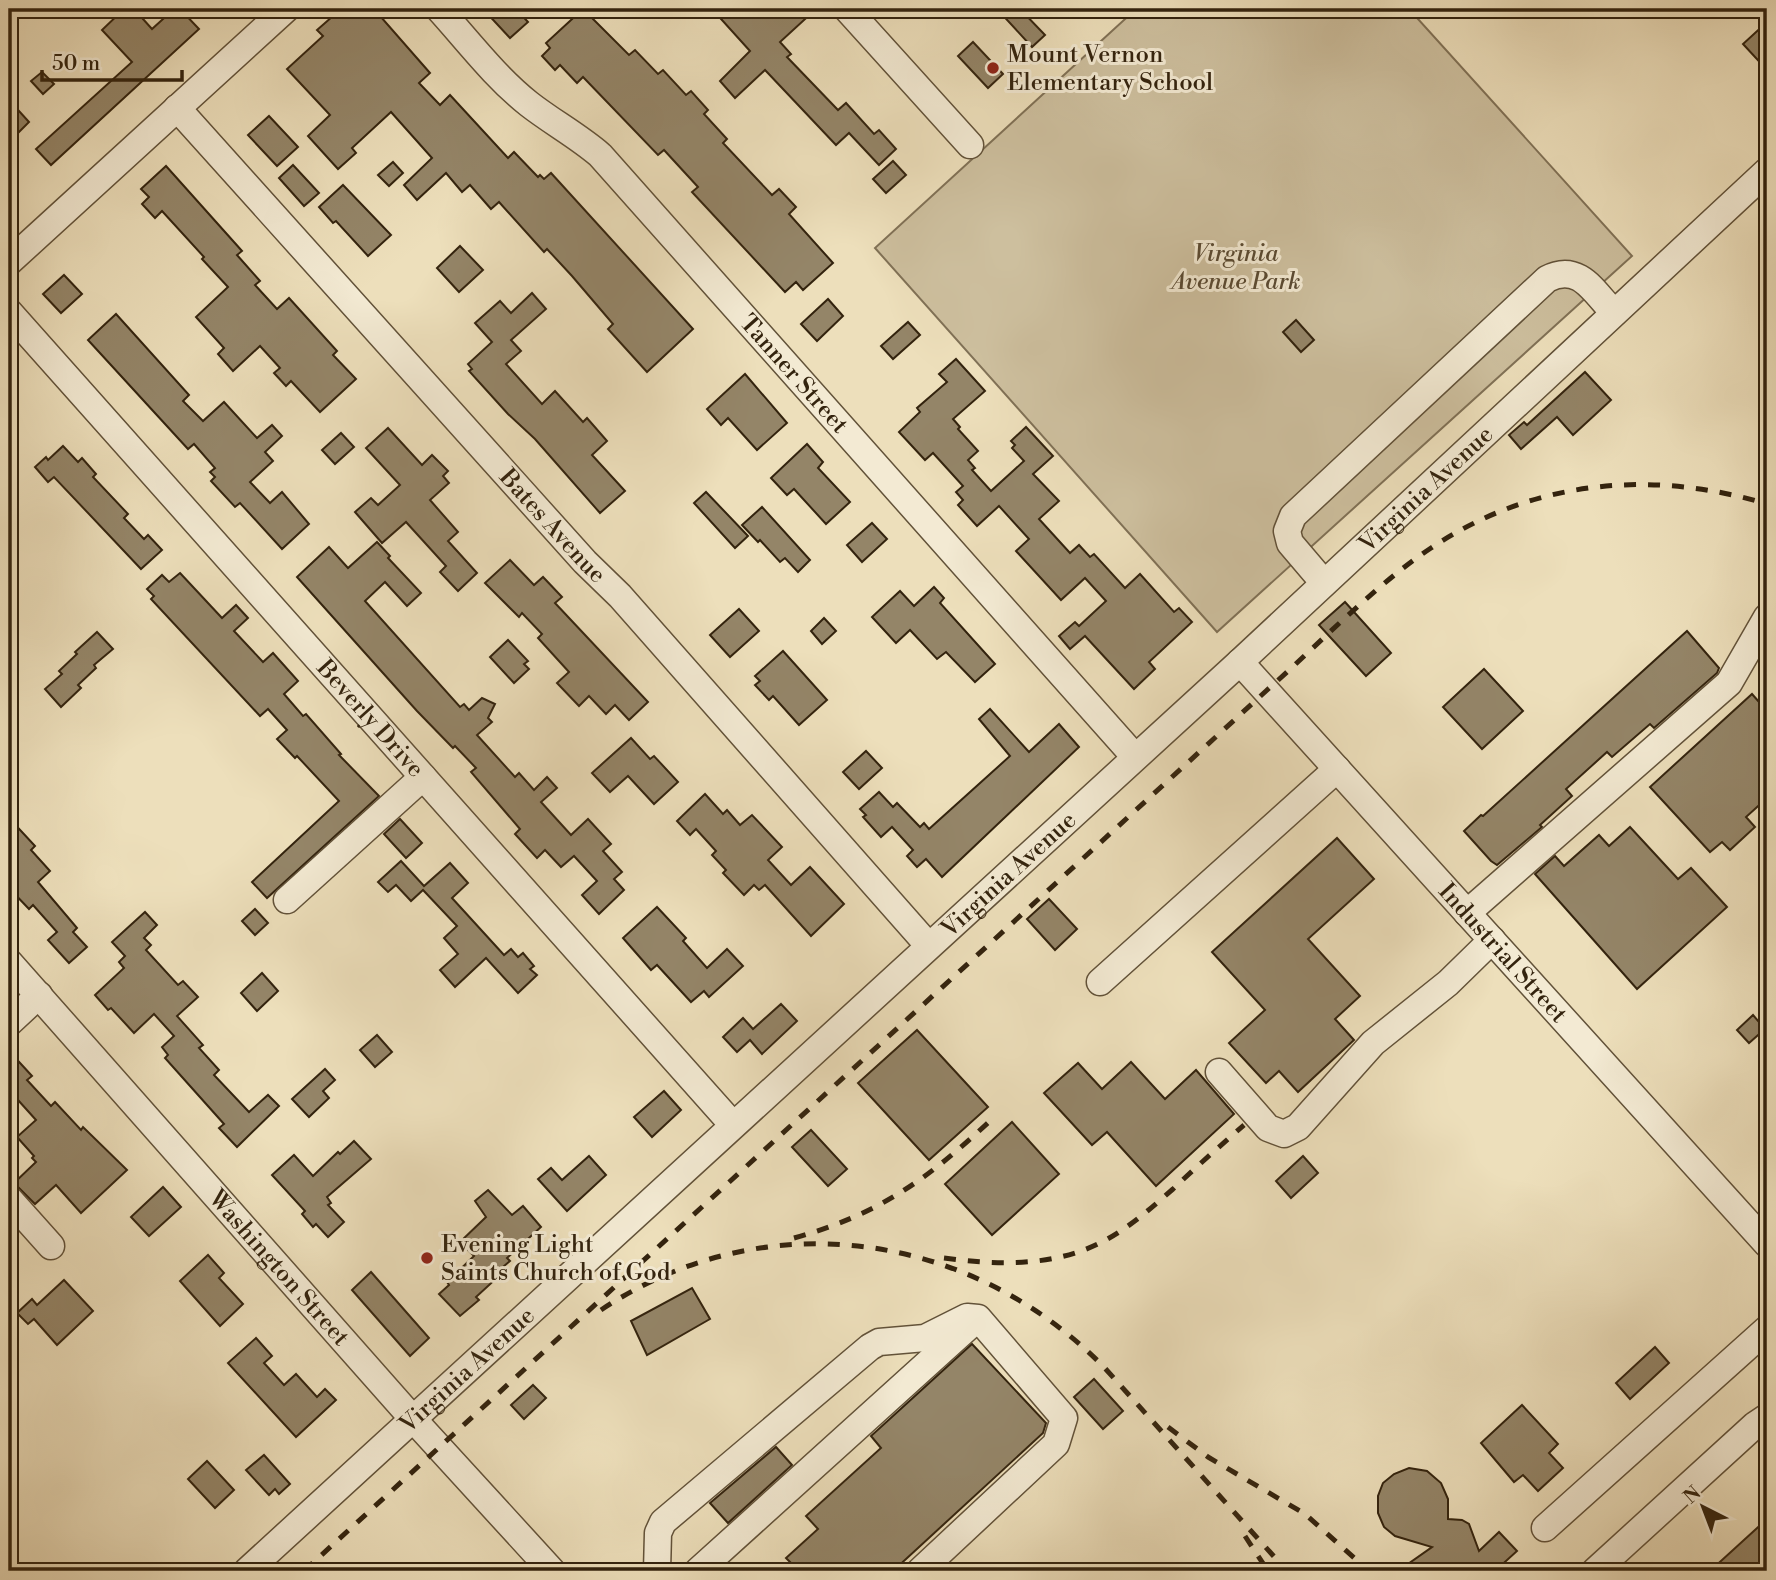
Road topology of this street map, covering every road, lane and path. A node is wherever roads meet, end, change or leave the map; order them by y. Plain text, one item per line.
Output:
1 (286, 9) edge
2 (439, 9) edge
3 (847, 9) edge
4 (177, 108) junction
5 (970, 145) dead end
6 (1767, 171) edge
7 (9, 261) edge
8 (9, 312) edge
9 (1614, 313) junction
10 (1324, 583) junction
11 (1767, 617) edge
12 (1240, 662) junction
13 (1135, 757) junction
14 (1338, 769) junction
15 (423, 777) junction
16 (287, 900) dead end
17 (1467, 913) junction
18 (1492, 940) junction
19 (928, 945) junction
20 (9, 962) edge
21 (1100, 982) dead end
22 (38, 995) junction
23 (9, 1023) edge
24 (1219, 1072) dead end
25 (733, 1125) junction
26 (9, 1199) edge
27 (1767, 1244) edge
28 (51, 1246) dead end
29 (978, 1318) junction
30 (1767, 1329) edge
31 (1767, 1417) edge
32 (414, 1419) junction
33 (1545, 1528) dead end
34 (1607, 1567) edge
35 (247, 1571) edge
36 (552, 1571) edge
37 (657, 1571) edge
38 (698, 1571) edge
39 (920, 1571) edge

1 - 4 street
2 - 13 street, Tanner Street
3 - 5 street
4 - 7 street
4 - 19 street, Bates Avenue
6 - 9 street, Virginia Avenue
8 - 15 street, Beverly Drive
9 - 10 street, Virginia Avenue
9 - 10 street
10 - 12 street, Virginia Avenue
11 - 17 street
12 - 13 street, Virginia Avenue
12 - 14 street, Industrial Street
13 - 19 street, Virginia Avenue
14 - 17 street, Industrial Street
14 - 21 street
15 - 16 street
15 - 25 street, Beverly Drive
17 - 18 street, Industrial Street
18 - 24 street
18 - 27 street, Industrial Street
19 - 25 street, Virginia Avenue
20 - 22 street, Washington Street
22 - 23 street
22 - 32 street, Washington Street
25 - 32 street, Virginia Avenue
26 - 28 street
29 - 37 street
29 - 38 street
29 - 39 street
30 - 33 street
31 - 34 street
32 - 35 street, Virginia Avenue
32 - 36 street, Washington Street

